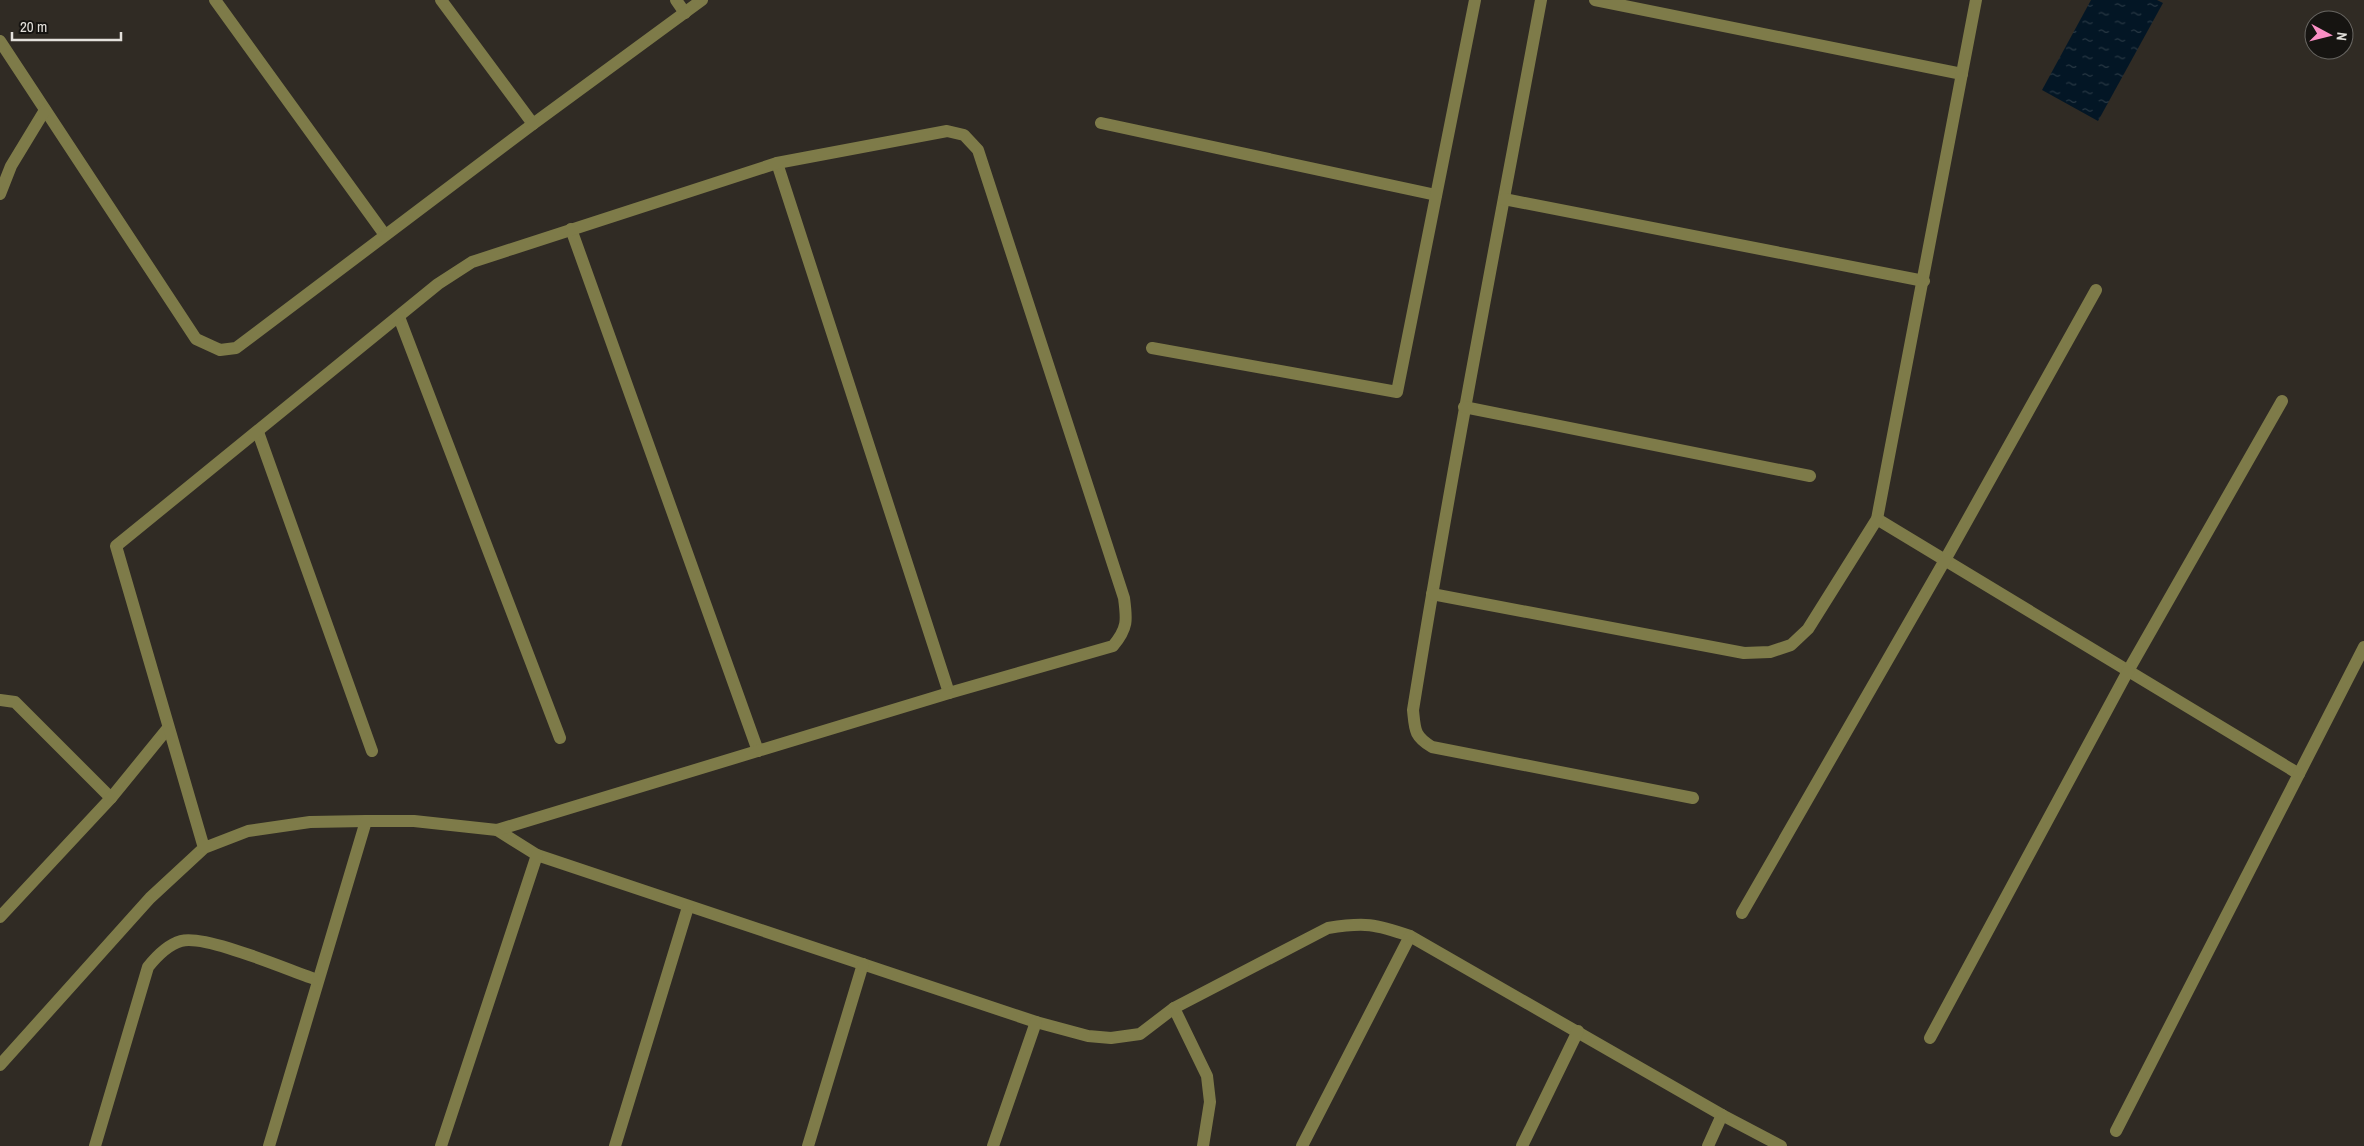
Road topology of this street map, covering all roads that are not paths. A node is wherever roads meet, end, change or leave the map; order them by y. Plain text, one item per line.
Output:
1 (216, 0) edge
2 (441, 0) edge
3 (676, 0) edge
4 (702, 0) edge
5 (1475, 0) edge
6 (1541, 0) edge
7 (1595, 0) edge
8 (1976, 0) edge
9 (686, 13) junction
10 (0, 42) edge
11 (1962, 74) junction
12 (45, 110) junction
13 (1101, 123) dead end
14 (533, 124) junction
15 (777, 163) junction
16 (0, 194) edge
17 (1436, 195) junction
18 (1504, 199) junction
19 (571, 229) junction
20 (385, 235) junction
21 (1924, 281) junction
22 (2096, 290) dead end
23 (399, 317) junction
24 (1152, 348) dead end
25 (2282, 401) dead end
26 (1464, 407) junction
27 (258, 432) junction
28 (1810, 476) dead end
29 (1877, 519) junction
30 (1945, 560) junction
31 (1432, 594) junction
32 (2364, 647) edge
33 (2128, 671) junction
34 (949, 693) junction
35 (0, 700) edge
36 (168, 728) junction
37 (560, 738) dead end
38 (372, 750) dead end
39 (758, 751) junction
40 (2299, 774) junction
41 (111, 798) junction
42 (1693, 798) dead end
43 (366, 821) junction
44 (497, 830) junction
45 (204, 848) junction
46 (537, 855) junction
47 (688, 907) junction
48 (1742, 913) dead end
49 (0, 917) edge
50 (1410, 936) junction
51 (863, 964) junction
52 (318, 980) junction
53 (1174, 1008) junction
54 (1036, 1022) junction
55 (1578, 1031) junction
56 (1930, 1038) dead end
57 (0, 1064) edge
58 (1722, 1115) junction
59 (2116, 1131) dead end
60 (96, 1146) edge
61 (268, 1146) edge
62 (442, 1146) edge
63 (615, 1146) edge
64 (808, 1146) edge
65 (993, 1146) edge
66 (1202, 1146) edge
67 (1302, 1146) edge
68 (1522, 1146) edge
69 (1708, 1146) edge
70 (1781, 1146) edge

1 - 20 street
2 - 14 street
3 - 9 street
4 - 9 street
5 - 17 street
6 - 18 street
7 - 11 street
8 - 11 street
9 - 14 street
10 - 12 street
11 - 21 street
12 - 16 street
12 - 20 street
13 - 17 street
14 - 20 street
15 - 19 street
15 - 34 street
15 - 34 street
17 - 24 street
18 - 21 street
18 - 26 street
19 - 23 street
19 - 39 street
21 - 29 street
22 - 30 street
23 - 27 street
23 - 37 street
25 - 33 street
26 - 28 street
26 - 31 street
27 - 36 street
27 - 38 street
29 - 30 street
29 - 31 street
30 - 33 street
30 - 48 street
31 - 42 street
32 - 40 street
33 - 40 street
33 - 56 street
34 - 39 street
35 - 41 street
36 - 41 street
36 - 45 street
39 - 44 street
40 - 59 street
41 - 49 street
43 - 44 street
43 - 45 street
43 - 52 street
44 - 46 street
45 - 57 street
46 - 47 street
46 - 62 street
47 - 51 street
47 - 63 street
50 - 53 street
50 - 55 street
50 - 67 street
51 - 54 street
51 - 64 street
52 - 60 street
52 - 61 street
53 - 54 street
53 - 66 street
54 - 65 street
55 - 58 street
55 - 68 street
58 - 69 street
58 - 70 street

